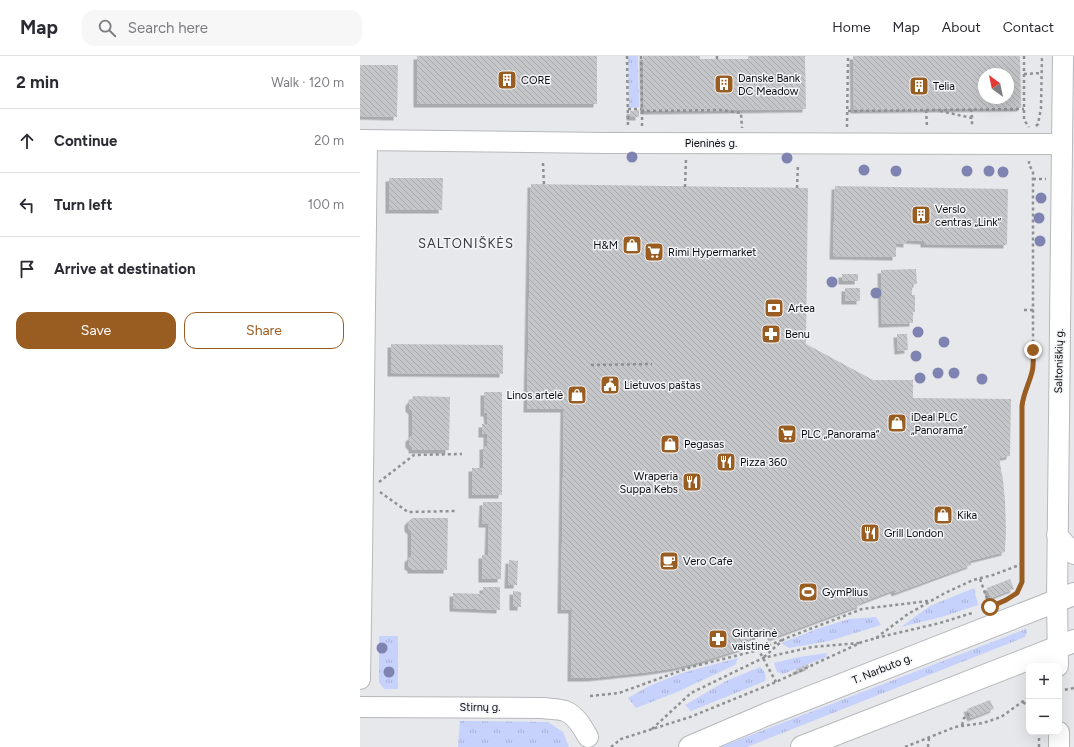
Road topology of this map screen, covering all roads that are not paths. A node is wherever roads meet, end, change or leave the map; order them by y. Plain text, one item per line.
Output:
1 (1063, 56) edge
2 (363, 140) edge
3 (1062, 144) junction
4 (1057, 535) junction
5 (1074, 554) edge
6 (1065, 597) edge
7 (1063, 651) edge
8 (360, 679) edge
9 (360, 707) edge
10 (1059, 735) edge
11 (588, 737) dead end
12 (690, 747) edge
13 (802, 747) edge
14 (1059, 747) edge

1 - 3 street, Saltoniškių g.
2 - 3 street, Pieninės g.
2 - 8 street
3 - 4 street, Saltoniškių g.
4 - 5 street
4 - 6 street, Saltoniškių g.
6 - 7 street, Saltoniškių g.
6 - 12 main road, T. Narbuto g.
7 - 13 main road
9 - 11 street, Stirnų g.
10 - 14 street

